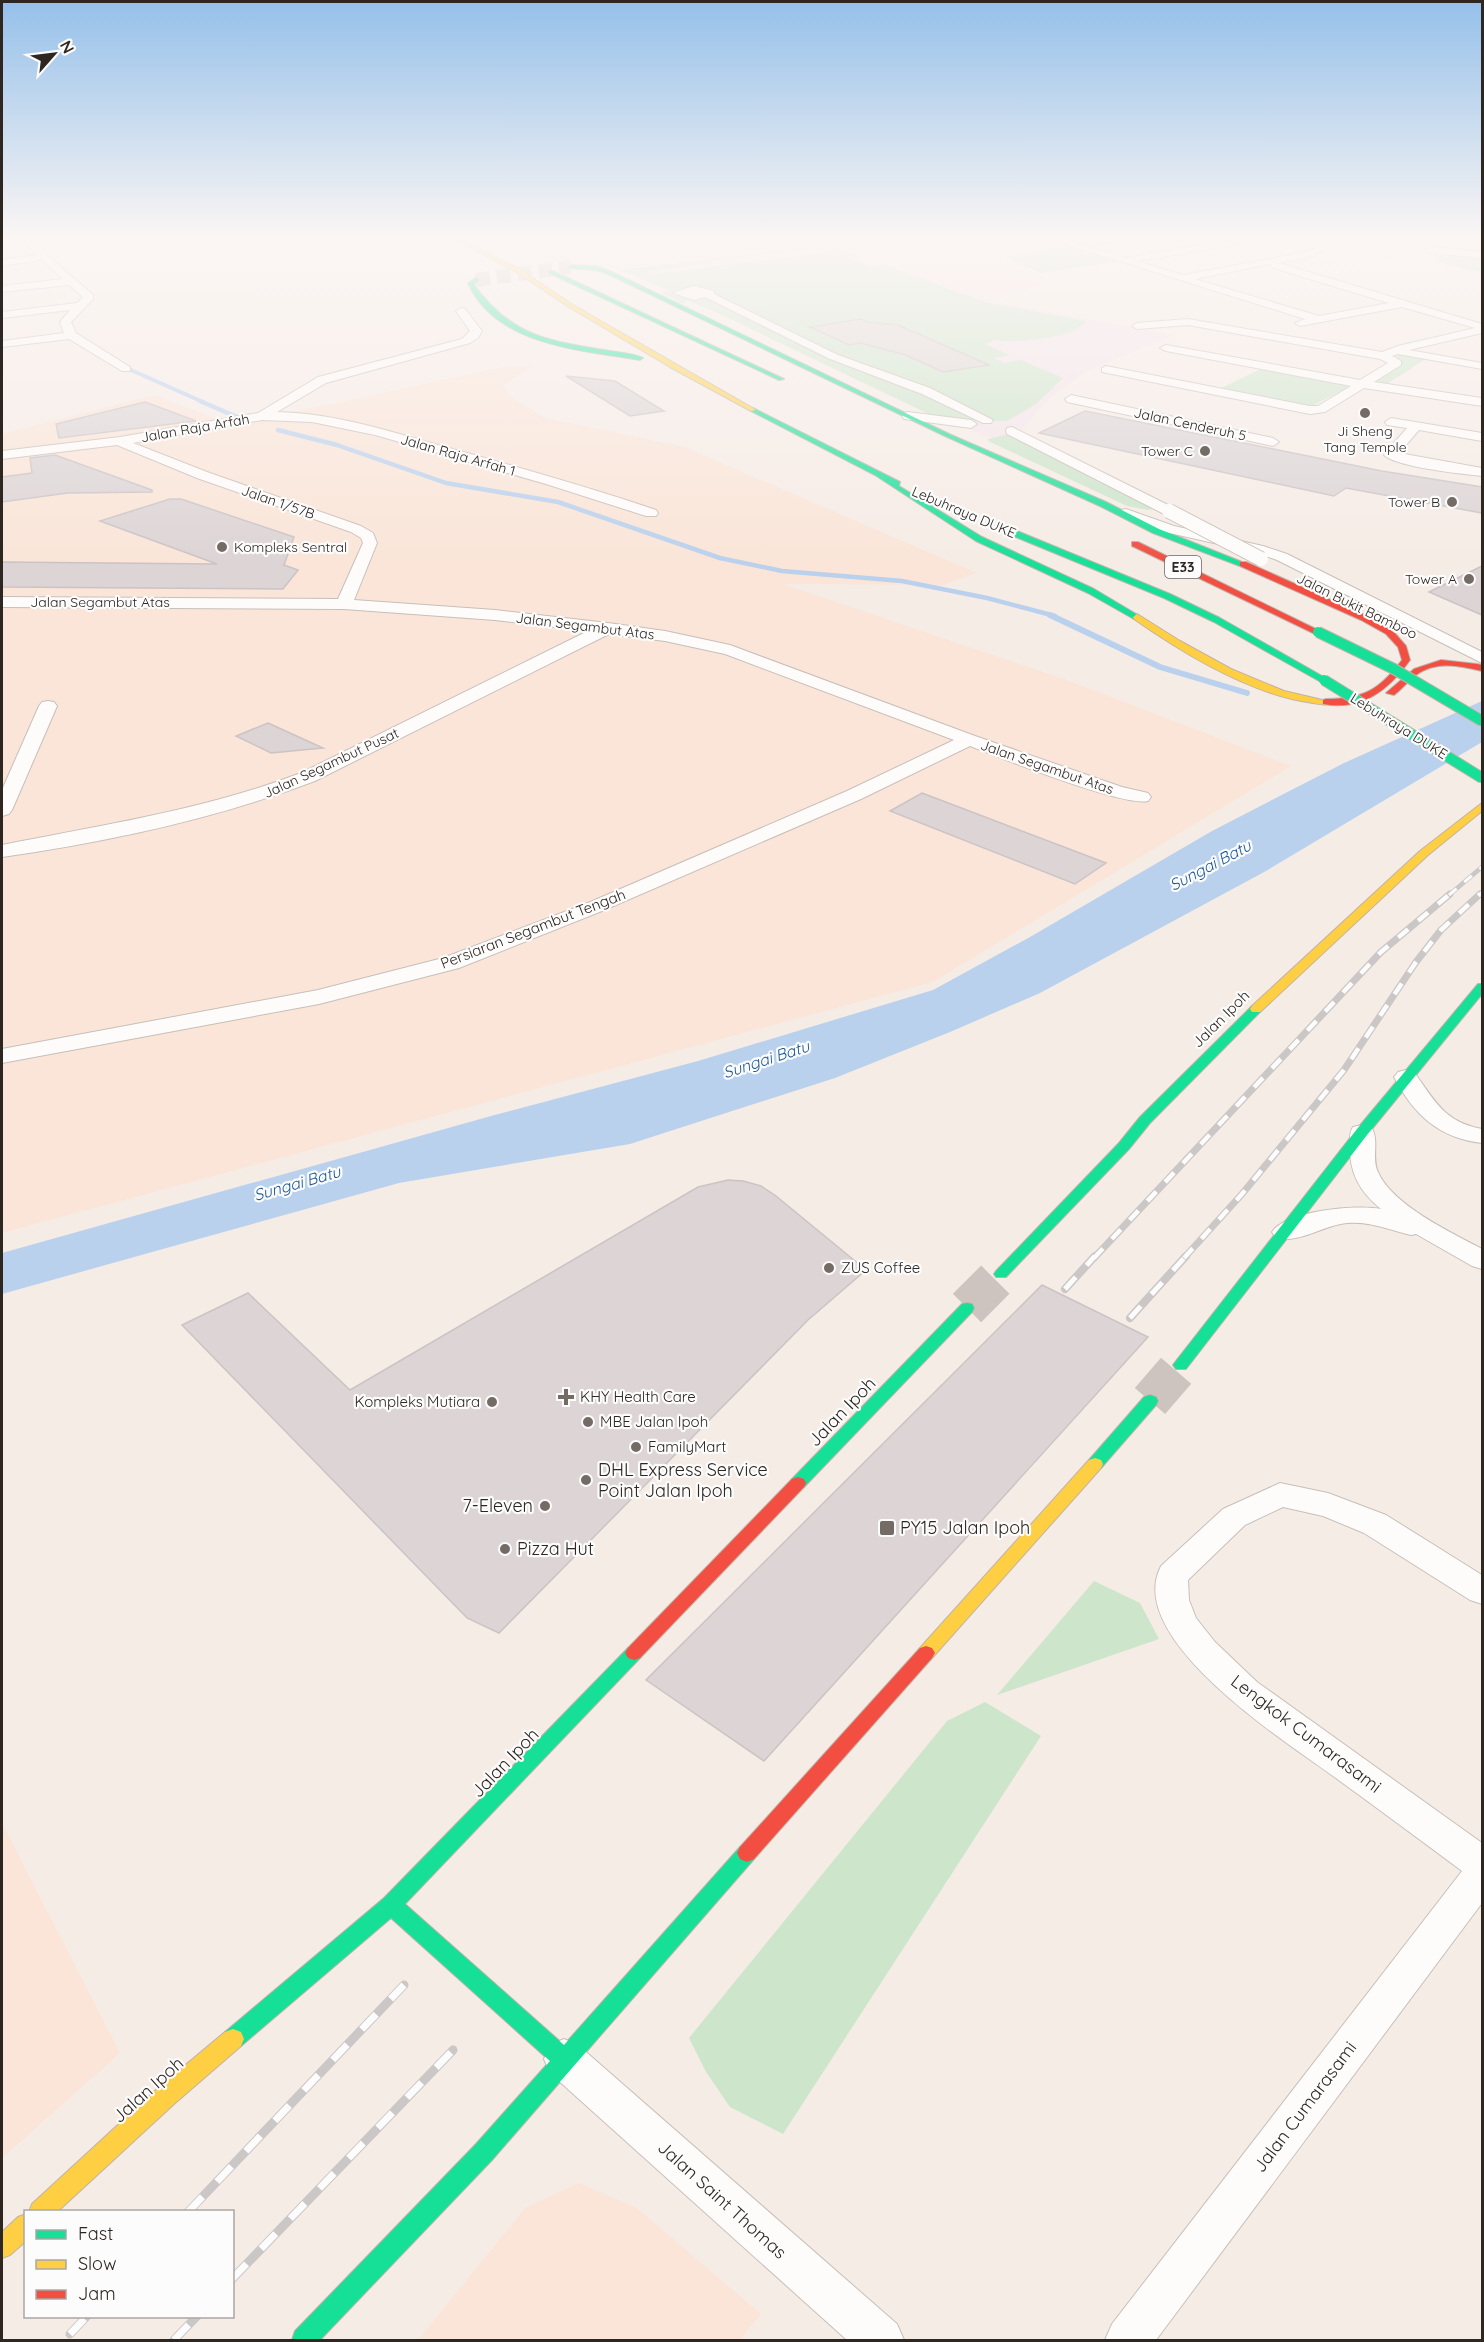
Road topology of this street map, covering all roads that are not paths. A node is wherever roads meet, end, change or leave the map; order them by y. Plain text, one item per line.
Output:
1 (89, 346) edge
2 (446, 346) edge
3 (586, 346) edge
4 (638, 346) edge
5 (712, 346) edge
6 (731, 346) edge
7 (752, 346) edge
8 (765, 346) edge
9 (812, 346) edge
10 (1326, 346) edge
11 (1428, 346) edge
12 (1166, 348) dead end
13 (1397, 356) junction
14 (668, 364) junction
15 (1258, 366) junction
16 (1482, 366) edge
17 (807, 368) junction
18 (126, 369) dead end
19 (1106, 370) dead end
20 (1361, 384) junction
21 (1207, 391) junction
22 (1071, 399) dead end
23 (1189, 399) dead end
24 (1482, 402) edge
25 (1171, 408) dead end
26 (262, 416) junction
27 (908, 416) junction
28 (1153, 416) junction
29 (1391, 423) dead end
30 (1414, 428) junction
31 (985, 430) junction
32 (1482, 437) edge
33 (120, 441) junction
34 (1273, 442) dead end
35 (930, 443) dead end
36 (2, 455) edge
37 (995, 456) junction
38 (2, 462) edge
39 (1482, 472) edge
40 (878, 476) junction
41 (1103, 504) junction
42 (961, 511) dead end
43 (651, 513) dead end
44 (1003, 528) dead end
45 (2, 602) edge
46 (344, 604) junction
47 (608, 628) junction
48 (1482, 658) edge
49 (1406, 660) junction
50 (1482, 668) edge
51 (1343, 704) junction
52 (48, 706) dead end
53 (1482, 721) edge
54 (969, 740) junction
55 (1482, 778) edge
56 (1141, 798) dead end
57 (1482, 806) edge
58 (2, 810) edge
59 (2, 851) edge
60 (1482, 987) edge
61 (2, 1056) edge
62 (1406, 1077) junction
63 (1362, 1132) junction
64 (1482, 1136) edge
65 (1285, 1232) junction
66 (1450, 1243) junction
67 (1482, 1260) edge
68 (1001, 1274) tunnel mouth
69 (967, 1308) tunnel mouth
70 (1181, 1365) tunnel mouth
71 (1150, 1401) tunnel mouth
72 (1482, 1591) edge
73 (1482, 1864) edge
74 (1482, 1874) edge
75 (391, 1905) junction
76 (564, 2059) junction
77 (41, 2210) edge
78 (24, 2227) edge
79 (2, 2247) edge
80 (304, 2340) edge
81 (881, 2340) edge
82 (1128, 2340) edge

1 - 18 street
2 - 26 street, Jalan Raja Arfah
3 - 14 main road
4 - 14 main road, Lebuhraya DUKE
5 - 6 main road
7 - 17 main road
8 - 17 main road
9 - 31 street
10 - 13 street
11 - 13 street
12 - 15 street
13 - 16 street
13 - 20 street
14 - 40 main road, Lebuhraya DUKE
15 - 20 street
15 - 21 street
17 - 27 main road
19 - 21 street
20 - 21 street
20 - 24 street
21 - 23 street
22 - 28 street, Jalan Cenderuh 5
25 - 28 street
26 - 33 street, Jalan Raja Arfah
26 - 43 street, Jalan Raja Arfah 1
27 - 31 street
27 - 35 main road
27 - 37 main road
28 - 34 street, Jalan Cenderuh 5
29 - 30 street
30 - 32 street
30 - 39 street
31 - 37 street
31 - 50 street, Jalan Bukit Bamboo, bridge
33 - 36 street, Jalan Raja Arfah
33 - 38 street, Jalan Raja Arfah
33 - 46 street, Jalan 1/57B
37 - 41 main road
40 - 42 main road, Lebuhraya DUKE
40 - 51 main road
41 - 48 street, Jalan Bukit Bamboo
41 - 49 main road
44 - 55 main road, Lebuhraya DUKE / E33, bridge
45 - 46 street, Jalan Segambut Atas
46 - 47 street, Jalan Segambut Atas
47 - 54 street, Jalan Segambut Atas
47 - 59 street, Jalan Segambut Pusat
49 - 51 main road
49 - 53 main road, E33, bridge
50 - 51 main road
52 - 58 street
54 - 56 street, Jalan Segambut Atas
54 - 61 street, Persiaran Segambut Tengah
57 - 68 main road, Jalan Ipoh
60 - 62 main road
62 - 63 main road
62 - 64 street
63 - 65 main road
63 - 66 street
65 - 66 street
65 - 70 main road
66 - 67 street
69 - 75 main road, Jalan Ipoh
71 - 76 main road
72 - 73 street, Lengkok Cumarasami
74 - 82 street, Jalan Cumarasami
75 - 76 main road
75 - 77 main road, Jalan Ipoh
76 - 80 main road
76 - 81 street, Jalan Saint Thomas
78 - 79 main road

